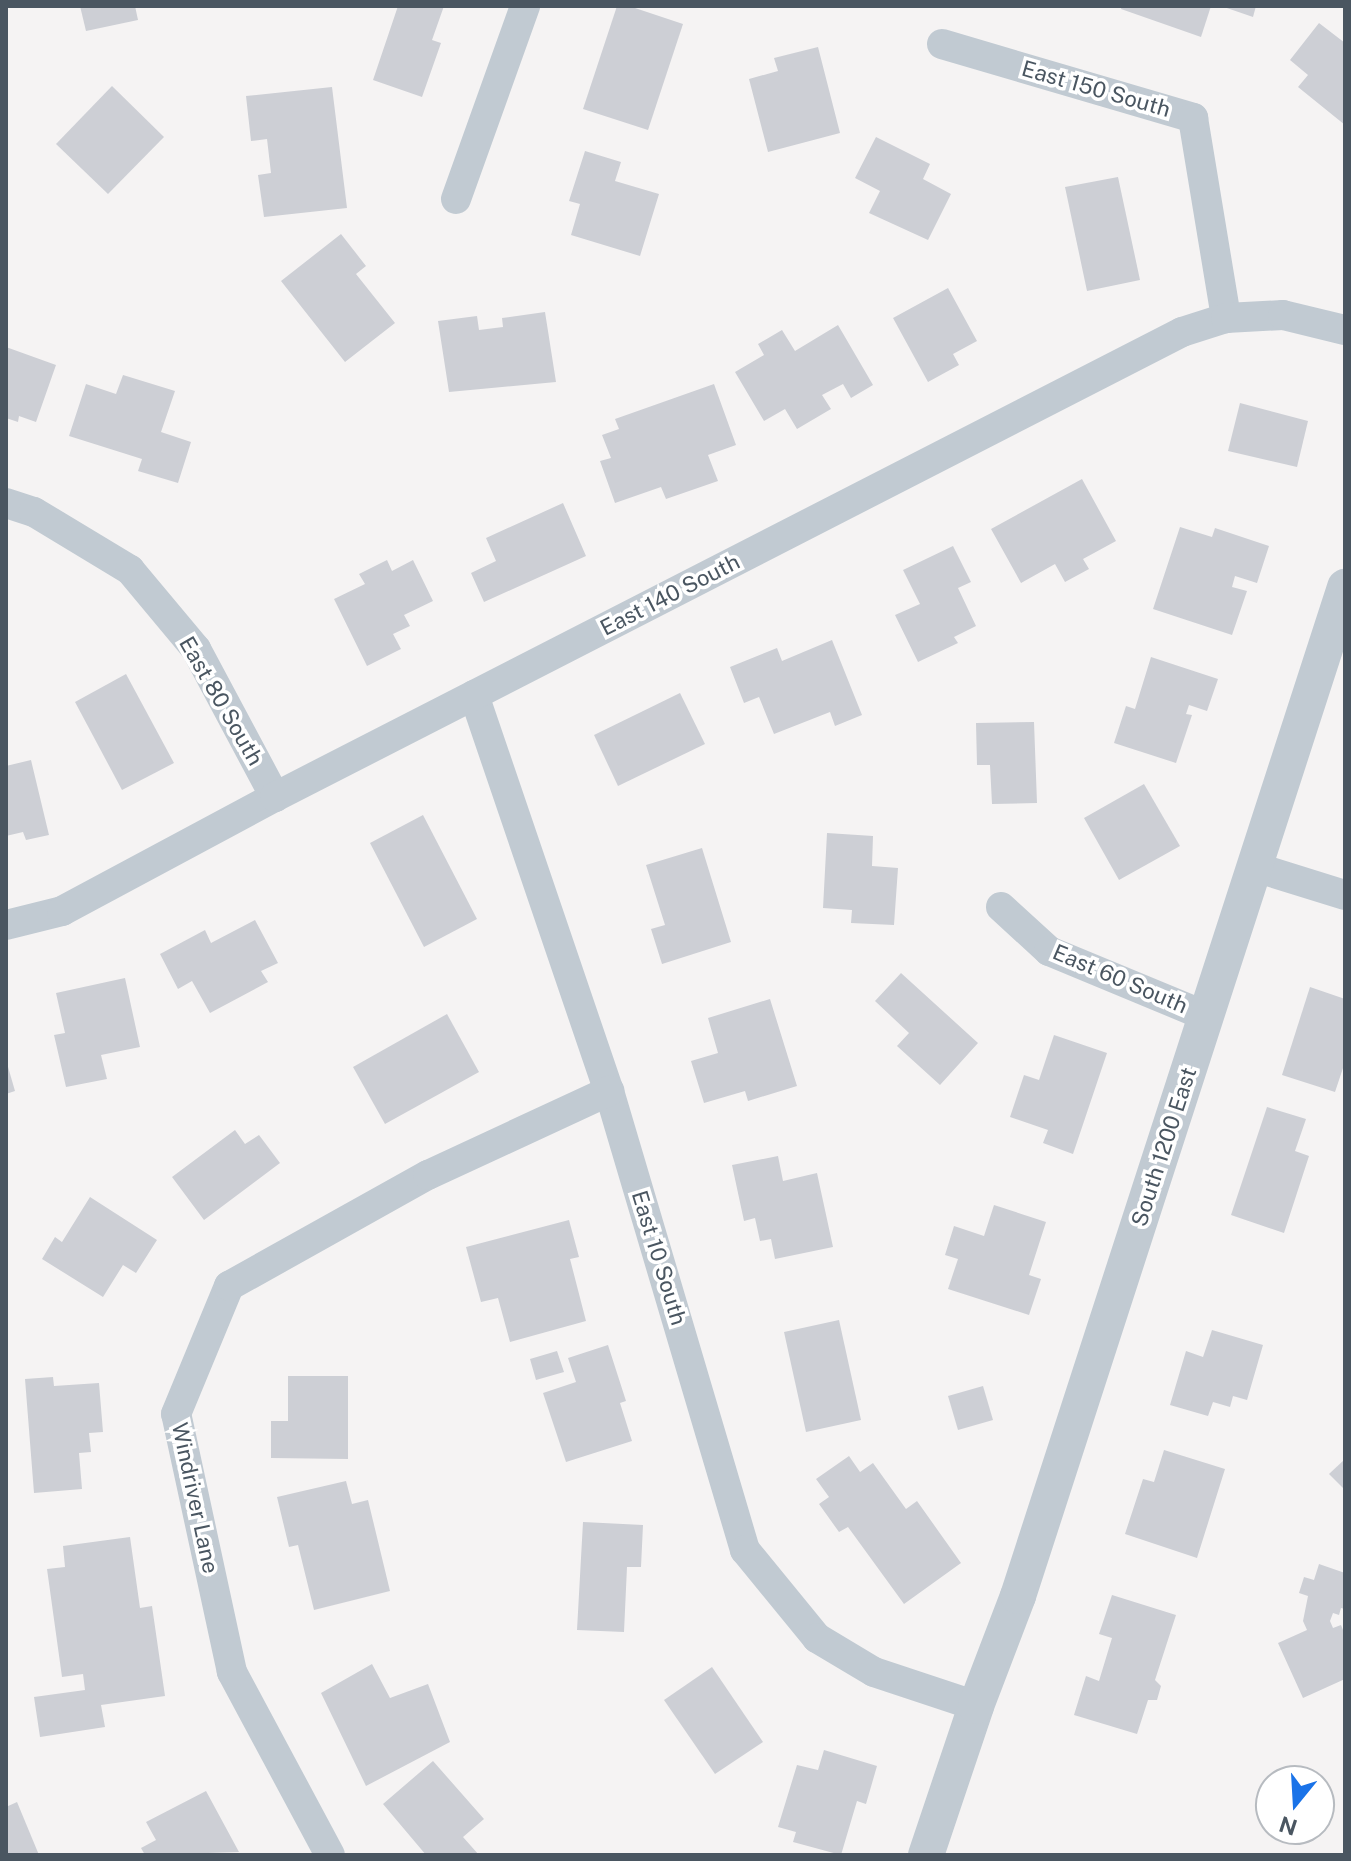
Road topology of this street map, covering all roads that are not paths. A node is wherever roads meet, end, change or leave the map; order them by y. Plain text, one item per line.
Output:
1 (525, 6) edge
2 (942, 44) dead end
3 (456, 199) dead end
4 (1226, 318) junction
5 (1345, 330) edge
6 (6, 503) edge
7 (1345, 587) edge
8 (474, 695) junction
9 (275, 797) junction
10 (1255, 867) junction
11 (1345, 895) edge
12 (1001, 907) dead end
13 (6, 925) edge
14 (1206, 1016) junction
15 (609, 1091) junction
16 (976, 1706) junction
17 (324, 1846) edge
18 (926, 1855) edge

1 - 3 street
2 - 4 street, East 150 South
4 - 5 street, East 140 South
4 - 8 street, East 140 South
6 - 9 street, East 80 South
7 - 10 street, South 1200 East
8 - 9 street, East 140 South
8 - 15 street, East 10 South
9 - 13 street, East 140 South
10 - 11 street
10 - 14 street, South 1200 East
12 - 14 street, East 60 South
14 - 16 street, South 1200 East
15 - 16 street, East 10 South
15 - 17 street, Windriver Lane
16 - 18 street, South 1200 East

